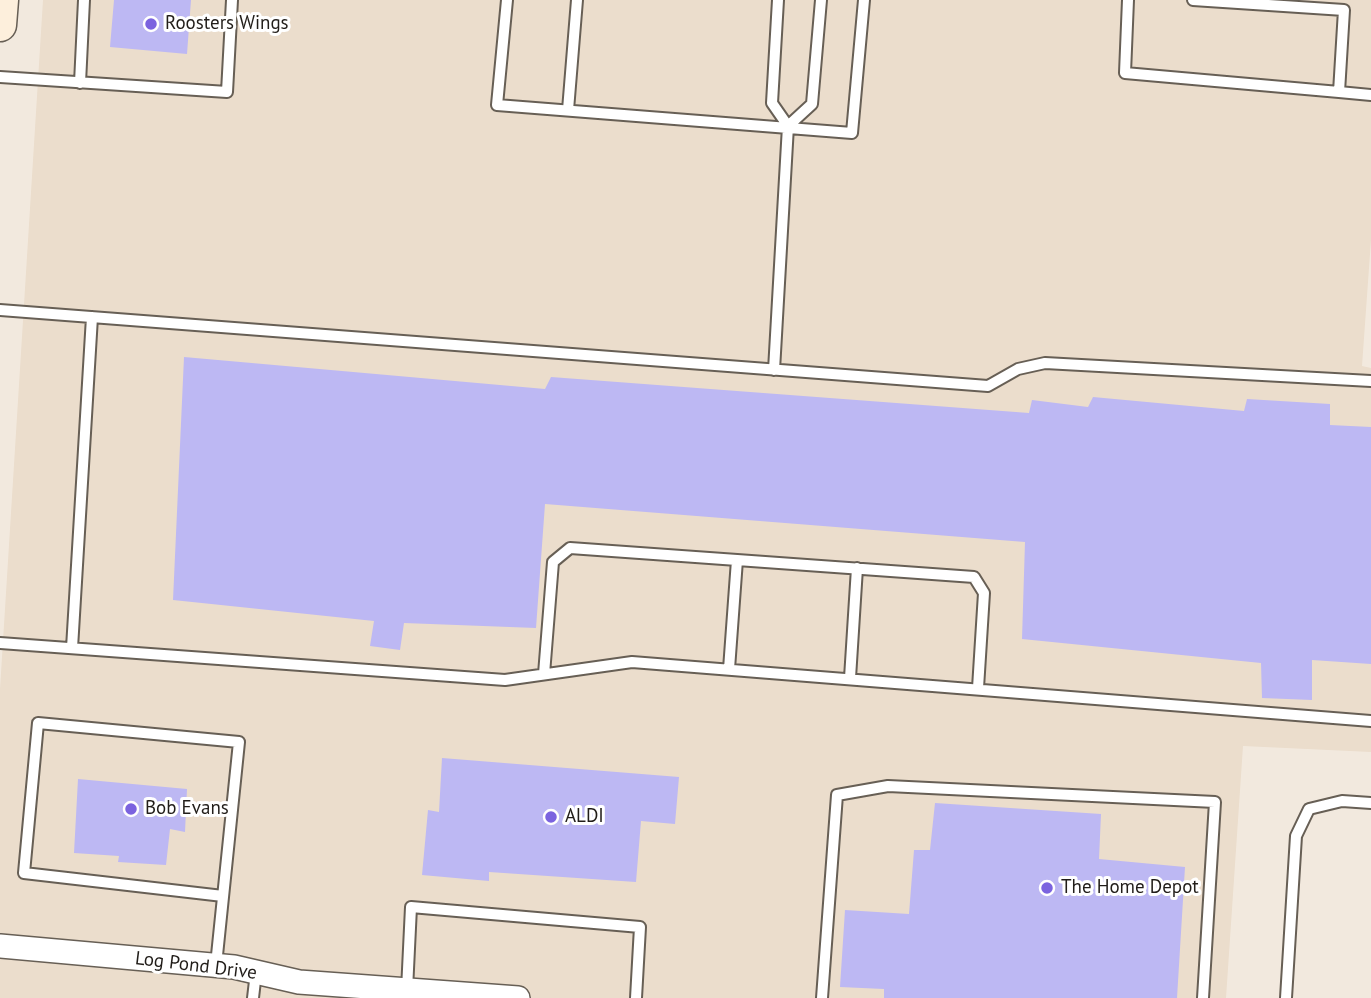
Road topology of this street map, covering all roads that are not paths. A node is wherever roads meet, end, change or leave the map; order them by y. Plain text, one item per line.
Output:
1 (2, 0) edge
2 (84, 0) edge
3 (232, 0) edge
4 (507, 0) edge
5 (577, 0) edge
6 (778, 0) edge
7 (821, 0) edge
8 (864, 0) edge
9 (1128, 0) edge
10 (1193, 0) edge
11 (0, 25) edge
12 (0, 76) edge
13 (80, 83) junction
14 (1339, 92) junction
15 (1371, 95) edge
16 (568, 110) junction
17 (788, 127) junction
18 (0, 310) edge
19 (92, 317) junction
20 (774, 370) junction
21 (1371, 381) edge
22 (737, 559) junction
23 (857, 568) junction
24 (0, 643) edge
25 (72, 648) junction
26 (729, 669) junction
27 (544, 674) junction
28 (850, 678) junction
29 (978, 688) junction
30 (1371, 721) edge
31 (1371, 803) edge
32 (223, 896) junction
33 (0, 947) edge
34 (216, 965) junction
35 (256, 972) junction
36 (407, 990) junction
37 (253, 998) edge
38 (518, 998) edge
39 (636, 998) edge
40 (822, 998) edge
41 (1203, 998) edge
42 (1286, 998) edge

1 - 11 main road
2 - 13 lane
3 - 13 lane
4 - 16 lane
5 - 16 lane
6 - 17 lane
7 - 17 lane
8 - 17 lane
9 - 14 lane
10 - 14 lane
12 - 13 lane
14 - 15 lane
16 - 17 lane
17 - 20 lane
18 - 19 lane
19 - 20 lane
19 - 25 lane
20 - 21 lane
22 - 23 lane
22 - 26 lane
22 - 27 lane
23 - 28 lane
23 - 29 lane
24 - 25 lane
25 - 27 lane
26 - 27 lane
26 - 28 lane
28 - 29 lane
29 - 30 lane
31 - 42 lane
32 - 32 lane
32 - 34 lane
33 - 34 street, Log Pond Drive
34 - 35 street, Log Pond Drive
35 - 36 street, Log Pond Drive
35 - 37 lane
36 - 38 street, Log Pond Drive
36 - 39 lane
40 - 41 lane

